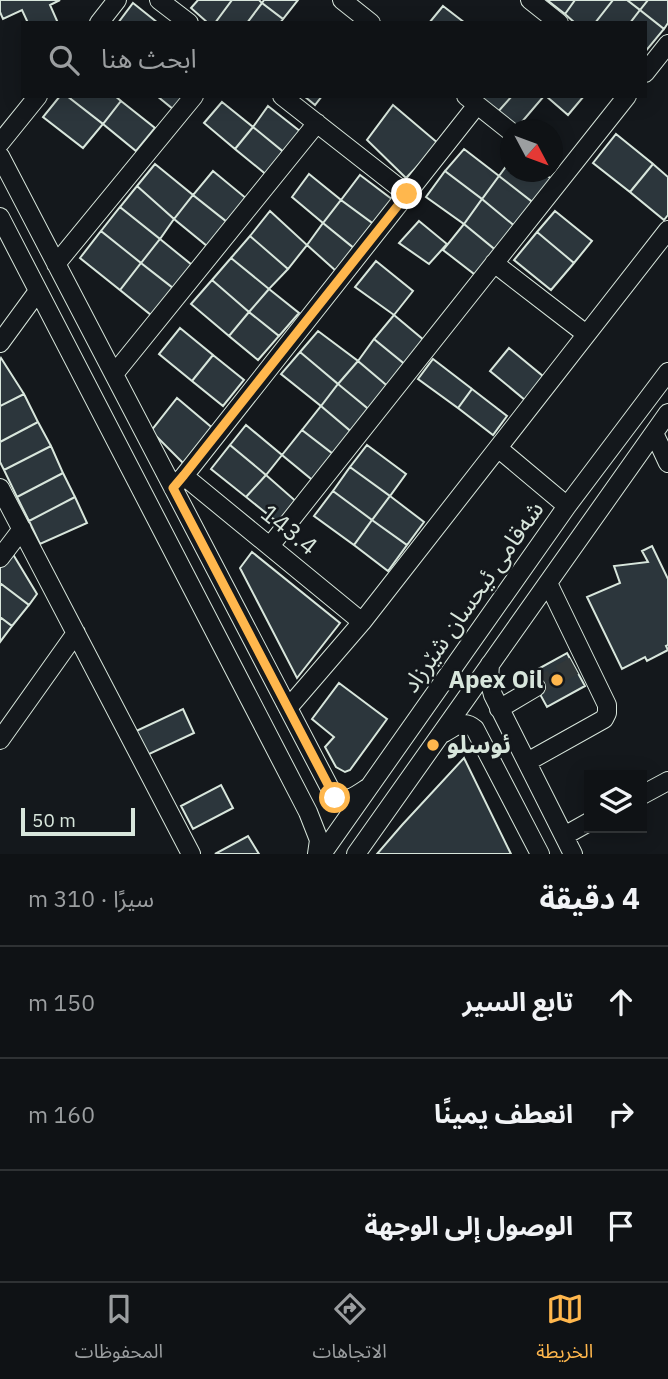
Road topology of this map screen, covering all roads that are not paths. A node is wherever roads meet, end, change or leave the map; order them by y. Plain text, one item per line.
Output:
1 (117, 0) edge
2 (159, 0) edge
3 (342, 0) edge
4 (530, 0) edge
5 (101, 21) edge
6 (185, 21) edge
7 (369, 21) edge
8 (556, 21) edge
9 (668, 44) edge
10 (647, 70) edge
11 (36, 98) edge
12 (192, 98) edge
13 (285, 98) edge
14 (625, 98) edge
15 (471, 101) edge
16 (317, 123) junction
17 (500, 123) edge
18 (0, 143) edge
19 (0, 156) edge
20 (563, 165) edge
21 (550, 182) edge
22 (407, 194) junction
23 (0, 217) edge
24 (668, 230) edge
25 (494, 263) junction
26 (56, 264) junction
27 (38, 291) junction
28 (7, 319) edge
29 (91, 330) junction
30 (586, 334) junction
31 (65, 342) junction
32 (0, 343) edge
33 (668, 372) edge
34 (114, 374) junction
35 (668, 413) edge
36 (653, 433) junction
37 (498, 448) junction
38 (668, 463) edge
39 (178, 482) junction
40 (0, 488) edge
41 (567, 506) junction
42 (22, 529) junction
43 (270, 546) junction
44 (531, 557) junction
45 (0, 558) edge
46 (551, 578) junction
47 (362, 622) junction
48 (76, 633) junction
49 (491, 664) junction
50 (536, 687) tunnel mouth
51 (288, 708) junction
52 (503, 716) junction
53 (438, 737) junction
54 (481, 739) junction
55 (0, 740) edge
56 (527, 762) junction
57 (668, 781) edge
58 (369, 788) junction
59 (647, 792) edge
60 (335, 798) junction
61 (308, 812) junction
62 (584, 825) edge
63 (564, 836) junction
64 (185, 851) edge
65 (320, 854) edge
66 (356, 854) edge
67 (540, 854) edge
68 (573, 854) edge

1 - 5 street
2 - 6 street
3 - 7 street
4 - 8 street
9 - 10 street
11 - 18 street
12 - 26 street
13 - 16 street
14 - 20 street
15 - 17 street
15 - 22 street
16 - 22 street
16 - 34 street
19 - 26 street
21 - 25 street
22 - 39 street
23 - 27 street
24 - 30 street
25 - 30 street
25 - 43 street
26 - 29 street
27 - 28 street
27 - 31 street
28 - 32 street
29 - 31 street
29 - 34 street
30 - 37 street
31 - 61 street
33 - 41 street, شەقامی ئیحسان شێرزاد
34 - 39 street
35 - 36 street
36 - 38 street
36 - 46 street
37 - 41 street
37 - 47 street
39 - 43 street, 143.4
39 - 51 street
40 - 42 street
41 - 44 street, شەقامی ئیحسان شێرزاد
42 - 45 street
42 - 48 street
43 - 47 street, 143.4
44 - 46 street
44 - 58 street, شەقامی ئیحسان شێرزاد
46 - 49 street
46 - 56 street
47 - 51 street
48 - 55 street
48 - 64 street
49 - 52 street
49 - 53 street
50 - 52 street
51 - 60 street
52 - 54 street
52 - 56 street
53 - 54 street
53 - 66 street
54 - 67 street
56 - 63 street
57 - 59 street
58 - 60 street
58 - 65 street, شەقامی ئیحسان شێرزاد
60 - 61 street
61 - 65 street
62 - 63 street
63 - 68 street

